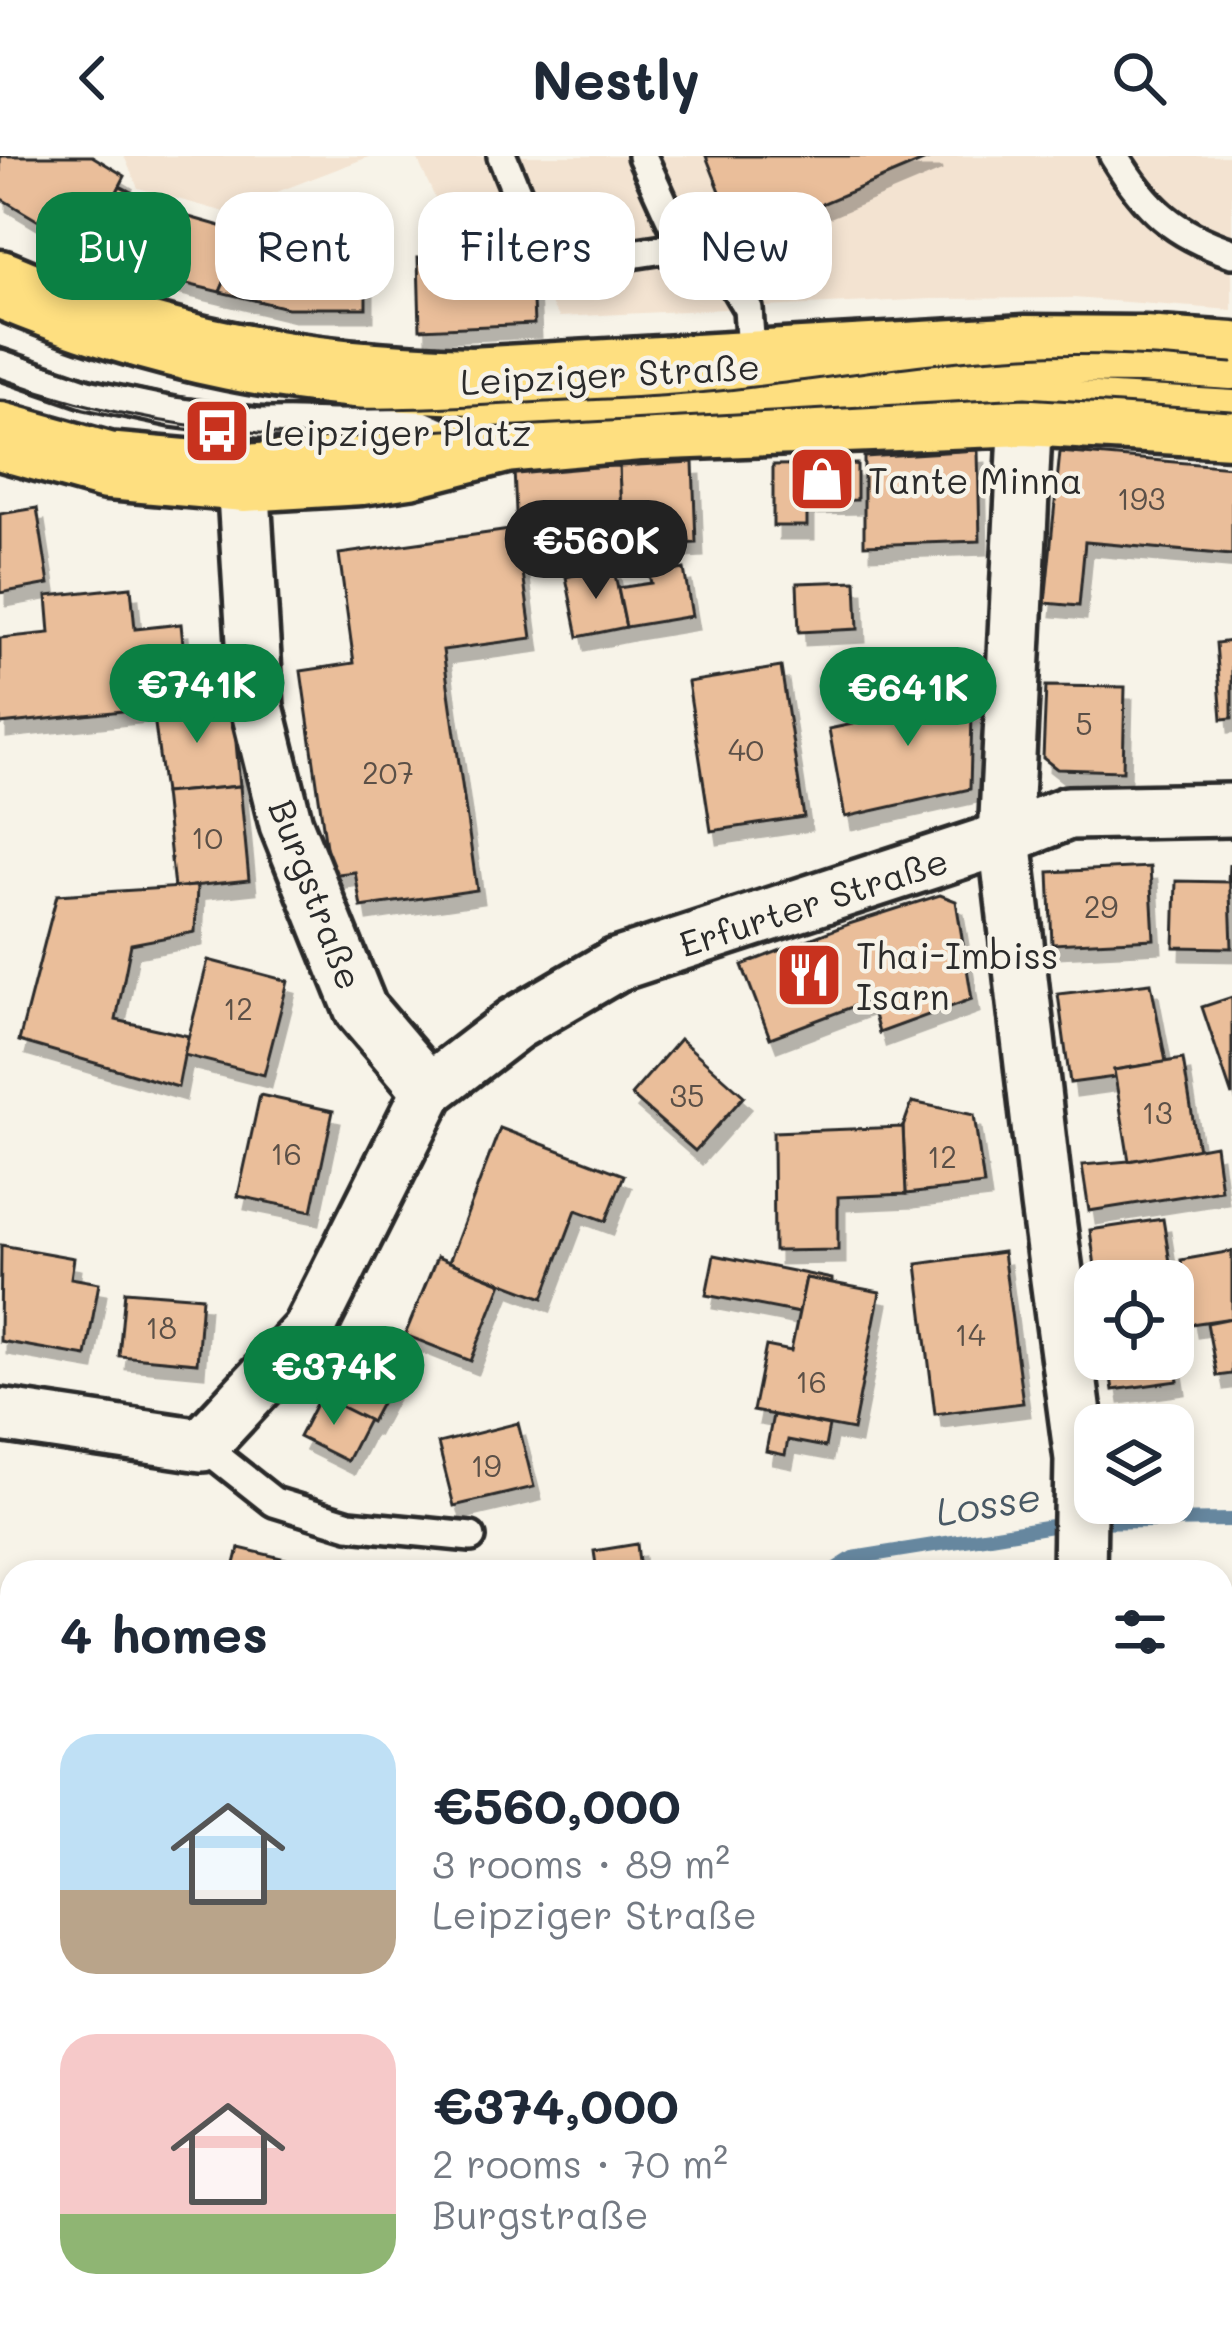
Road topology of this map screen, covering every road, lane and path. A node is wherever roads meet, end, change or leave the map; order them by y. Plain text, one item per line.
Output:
1 (502, 156) edge
2 (642, 156) edge
3 (1114, 156) edge
4 (659, 193) edge
5 (659, 250) edge
6 (1232, 253) edge
7 (0, 284) edge
8 (743, 300) edge
9 (1232, 356) edge
10 (0, 364) edge
11 (1026, 380) junction
12 (472, 381) junction
13 (754, 395) junction
14 (1232, 424) edge
15 (442, 434) junction
16 (0, 436) edge
17 (243, 478) junction
18 (1232, 811) edge
19 (1005, 838) junction
20 (429, 1090) junction
21 (0, 1415) edge
22 (202, 1445) junction
23 (471, 1537) dead end
24 (1079, 1560) edge

1 - 5 lane
2 - 4 lane
3 - 6 lane
7 - 12 main road, Leipziger Straße
8 - 13 lane
9 - 11 main road, Leipziger Straße
10 - 15 lane
11 - 13 main road, Leipziger Straße
11 - 14 main road
11 - 19 street
12 - 13 main road, Leipziger Straße
12 - 15 lane
13 - 15 main road
15 - 17 main road
16 - 17 main road
17 - 20 street, Burgstraße
18 - 19 street, Erfurter Straße
19 - 20 street, Erfurter Straße
19 - 24 street
20 - 22 street
21 - 22 street
22 - 23 lane

